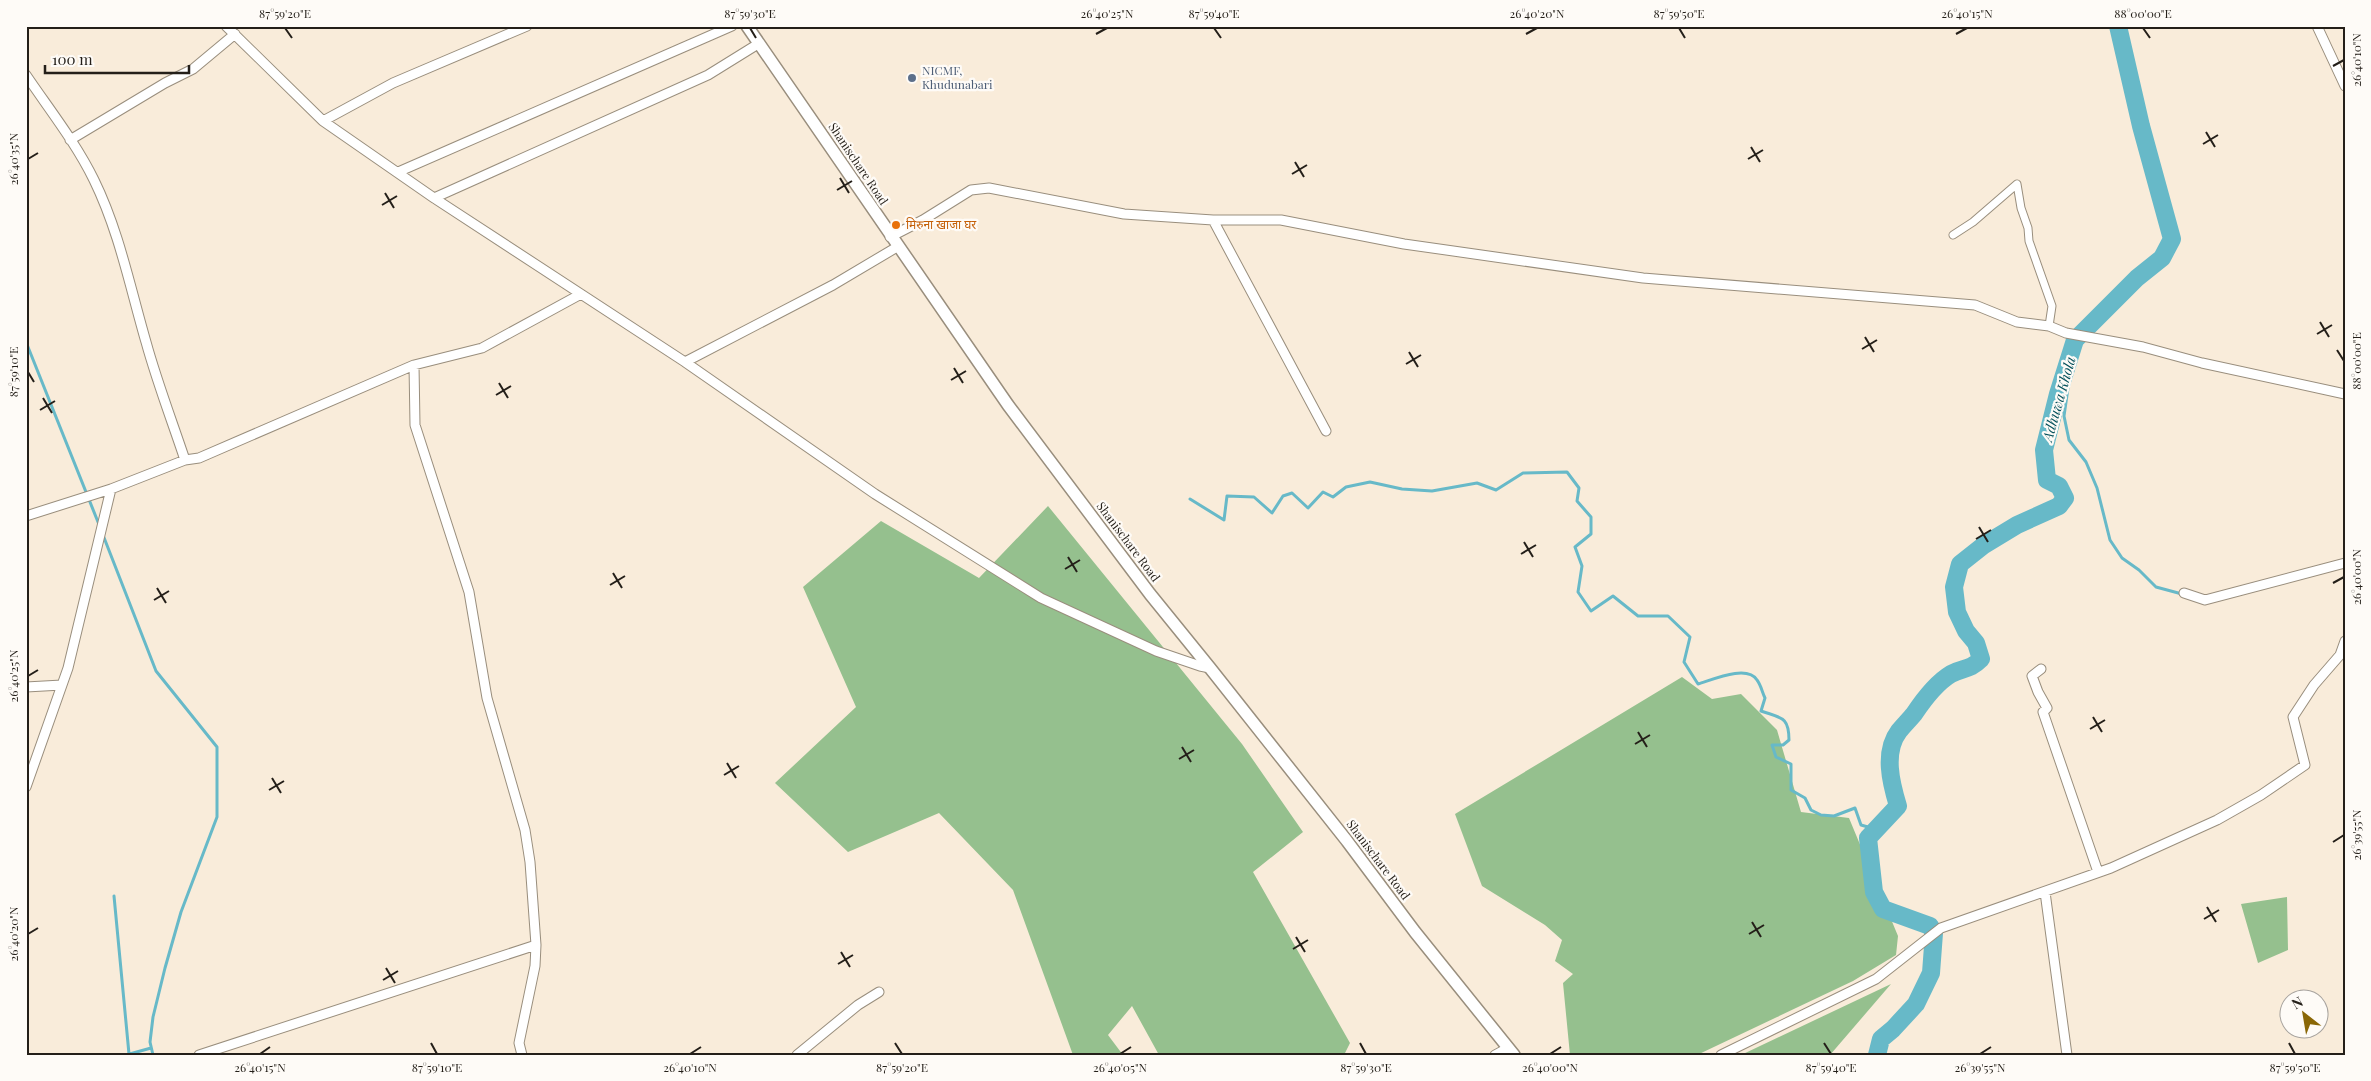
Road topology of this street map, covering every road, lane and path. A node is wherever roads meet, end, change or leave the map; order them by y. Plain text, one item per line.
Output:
1 (528, 26) edge
2 (732, 26) edge
3 (747, 26) edge
4 (2317, 26) edge
5 (232, 30) edge
6 (758, 44) junction
7 (26, 75) edge
8 (2345, 86) edge
9 (323, 120) junction
10 (70, 140) junction
11 (398, 172) junction
12 (434, 198) junction
13 (1213, 220) junction
14 (1953, 235) dead end
15 (890, 237) junction
16 (897, 247) junction
17 (581, 294) junction
18 (2049, 326) junction
19 (685, 362) junction
20 (414, 365) junction
21 (2345, 394) edge
22 (1326, 431) dead end
23 (186, 460) junction
24 (111, 489) junction
25 (26, 516) edge
26 (2345, 563) edge
27 (2184, 592) dead end
28 (2345, 641) edge
29 (1210, 668) junction
30 (2041, 668) dead end
31 (62, 685) junction
32 (26, 687) edge
33 (26, 787) edge
34 (2098, 872) junction
35 (2045, 892) junction
36 (536, 945) junction
37 (879, 992) dead end
38 (1511, 1051) edge
39 (199, 1055) edge
40 (522, 1055) edge
41 (797, 1055) edge
42 (1495, 1055) edge
43 (1721, 1055) edge
44 (2067, 1055) edge

1 - 9 street
2 - 11 street
3 - 6 street, Shanischare Road
4 - 8 street
5 - 9 street
5 - 10 street
6 - 12 street
6 - 15 street, Shanischare Road
7 - 10 street
9 - 11 street
10 - 23 street
11 - 12 street
12 - 17 street
13 - 15 street
13 - 18 street
13 - 22 street
14 - 18 street
15 - 16 street, Shanischare Road
16 - 19 street
16 - 29 street, Shanischare Road
17 - 19 street
17 - 20 street
18 - 21 street
19 - 29 street
20 - 23 street
20 - 36 street
23 - 24 street
24 - 25 street
24 - 31 street
26 - 27 street
28 - 34 street
29 - 38 street, Shanischare Road
30 - 34 street
31 - 32 street
31 - 33 street
34 - 35 street
35 - 43 street
35 - 44 street
36 - 39 street
36 - 40 street
37 - 41 street
38 - 42 street

